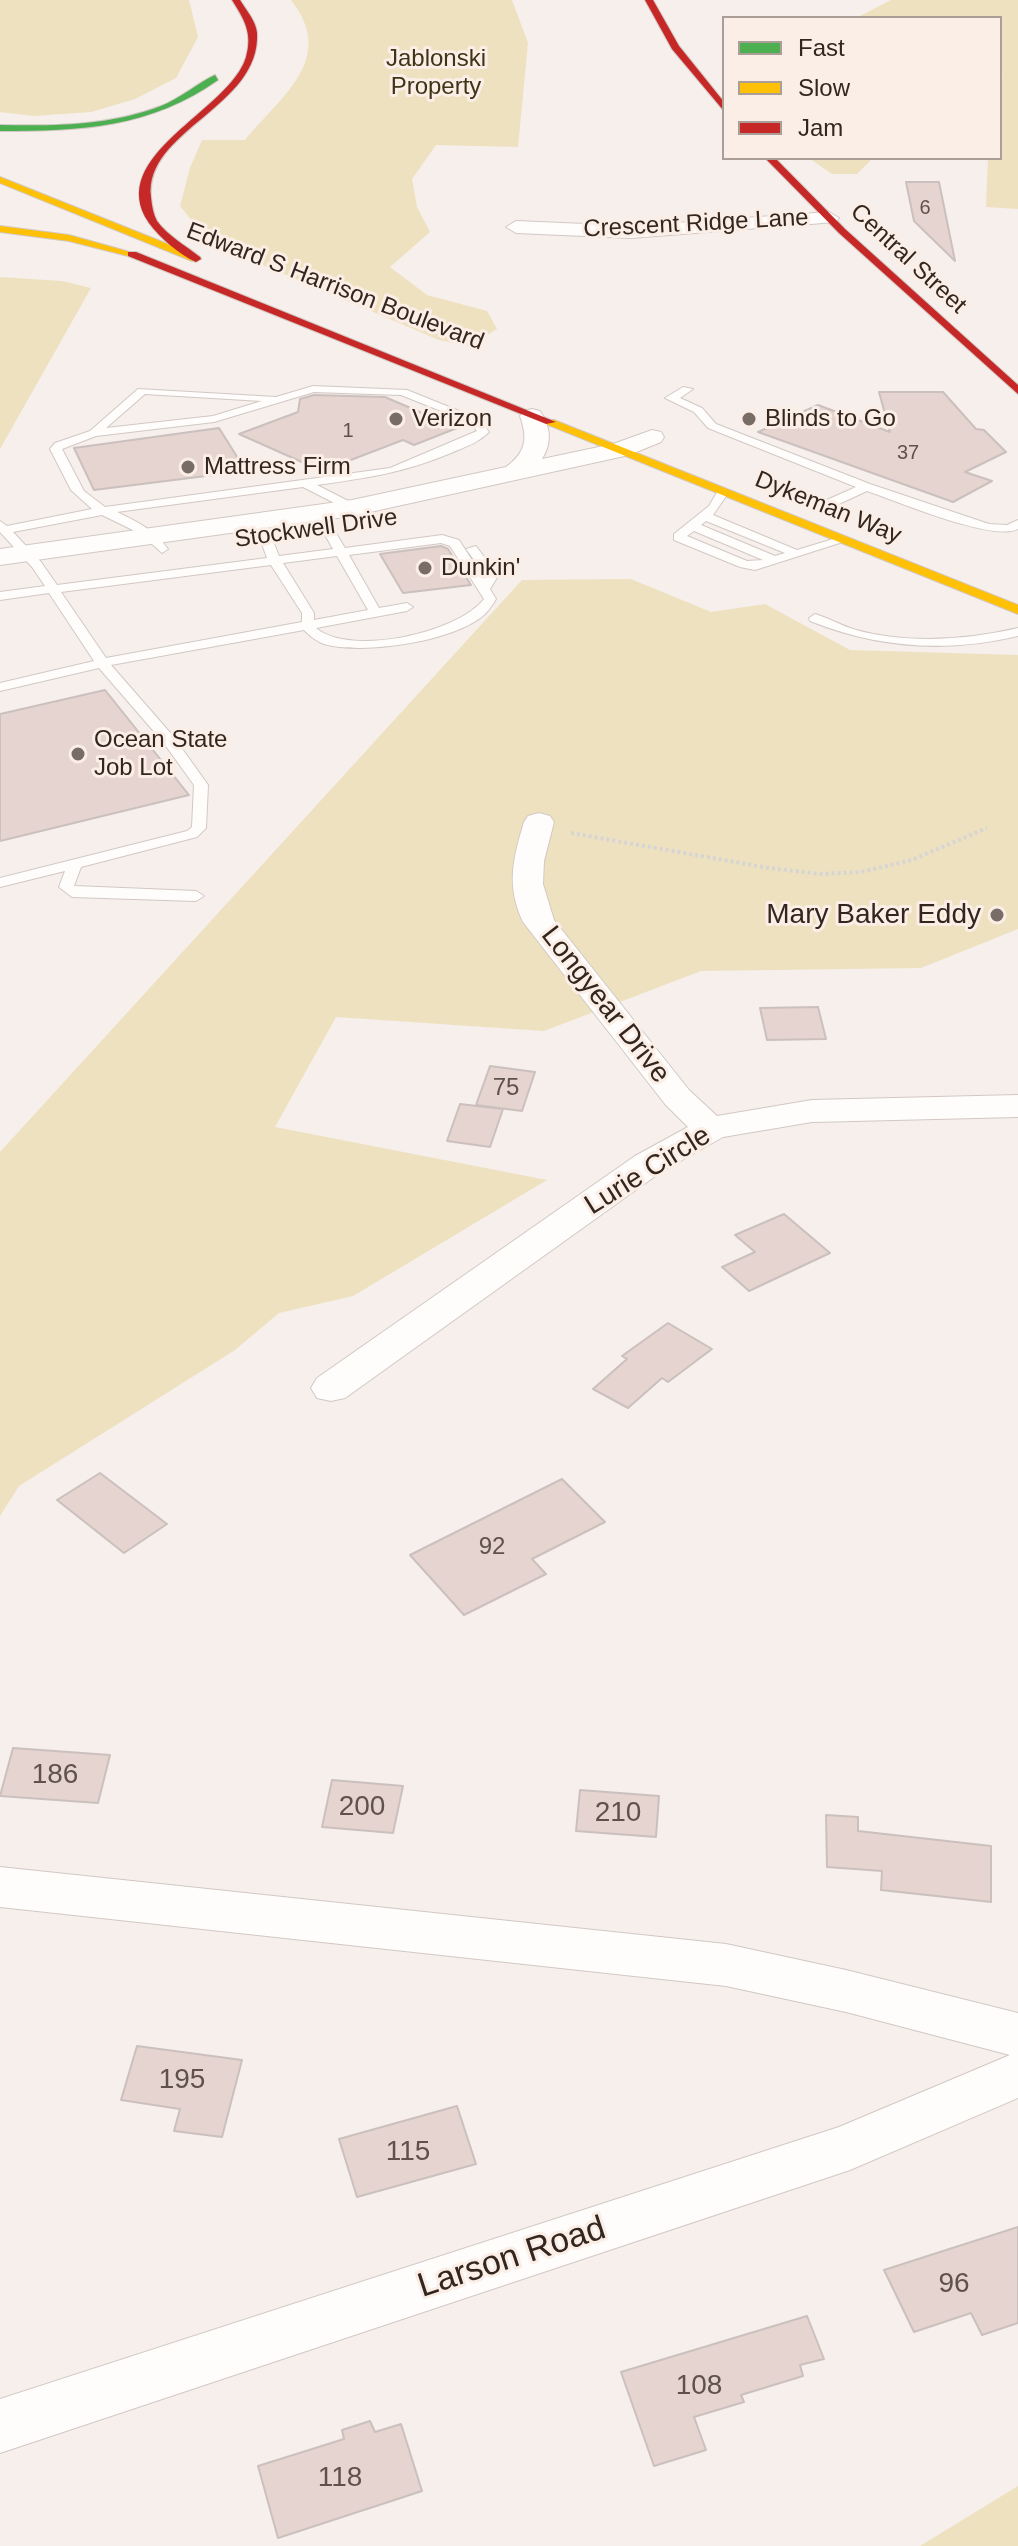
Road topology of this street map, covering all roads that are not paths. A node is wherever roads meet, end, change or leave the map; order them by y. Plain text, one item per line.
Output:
1 (236, 0) edge
2 (649, 0) edge
3 (216, 1) edge
4 (231, 30) dead end
5 (228, 58) dead end
6 (722, 106) edge
7 (0, 128) edge
8 (772, 160) edge
9 (0, 180) edge
10 (0, 199) edge
11 (829, 218) junction
12 (516, 227) dead end
13 (0, 229) edge
14 (132, 254) junction
15 (687, 389) dead end
16 (1018, 391) edge
17 (278, 399) junction
18 (532, 416) junction
19 (94, 433) junction
20 (623, 439) junction
21 (658, 440) dead end
22 (513, 474) junction
23 (307, 484) junction
24 (866, 487) junction
25 (723, 492) junction
26 (817, 503) joint
27 (352, 508) junction
28 (107, 510) junction
29 (705, 516) junction
30 (851, 517) dead end
31 (1018, 524) edge
32 (327, 528) junction
33 (843, 540) junction
34 (158, 542) junction
35 (11, 543) edge
36 (270, 549) junction
37 (339, 552) junction
38 (797, 554) junction
39 (0, 571) edge
40 (54, 589) junction
41 (0, 596) edge
42 (407, 607) dead end
43 (1018, 610) edge
44 (375, 612) junction
45 (815, 618) dead end
46 (308, 627) junction
47 (1018, 632) edge
48 (102, 663) junction
49 (0, 687) edge
50 (538, 825) road end
51 (75, 864) junction
52 (0, 883) edge
53 (196, 896) dead end
54 (1018, 1106) edge
55 (710, 1129) junction
56 (331, 1388) dead end
57 (0, 1887) edge
58 (1018, 2035) edge
59 (1018, 2074) edge
60 (0, 2426) edge

1 - 9 main road, Edward S Harrison Boulevard
2 - 6 main road
3 - 4 main road
5 - 7 main road
8 - 11 main road, Central Street
10 - 14 main road, Edward S Harrison Boulevard
11 - 12 street, Crescent Ridge Lane
11 - 16 main road, Central Street
13 - 14 main road
14 - 18 main road, Edward S Harrison Boulevard
15 - 24 lane
17 - 19 lane
17 - 19 lane
17 - 23 lane
18 - 20 main road, Edward S Harrison Boulevard
18 - 22 street
19 - 28 lane
20 - 21 street, Stockwell Drive
20 - 22 street, Stockwell Drive
20 - 25 main road, Dykeman Way
20 - 32 street, Stockwell Drive
22 - 27 street, Stockwell Drive
23 - 27 lane
23 - 28 lane
24 - 26 lane
24 - 31 lane
25 - 29 lane
25 - 33 main road, Dykeman Way
26 - 30 main road, Dykeman Way
27 - 34 street, Stockwell Drive
28 - 34 lane
28 - 35 lane
29 - 38 lane
29 - 38 lane
32 - 36 street, Stockwell Drive
32 - 37 lane
33 - 38 lane
33 - 43 main road, Dykeman Way
34 - 35 street, Stockwell Drive
34 - 36 street, Stockwell Drive
35 - 39 street, Stockwell Drive
35 - 40 lane
36 - 37 lane
36 - 40 lane
36 - 46 lane
37 - 44 lane
37 - 46 lane
40 - 41 lane
40 - 48 lane
42 - 44 lane
44 - 46 lane
45 - 47 lane
46 - 48 lane
48 - 49 lane
48 - 51 lane
50 - 55 street, Longyear Drive
51 - 52 lane
51 - 53 lane
54 - 55 street, Lurie Circle
55 - 56 street, Lurie Circle
57 - 58 street
59 - 60 street, Larson Road

